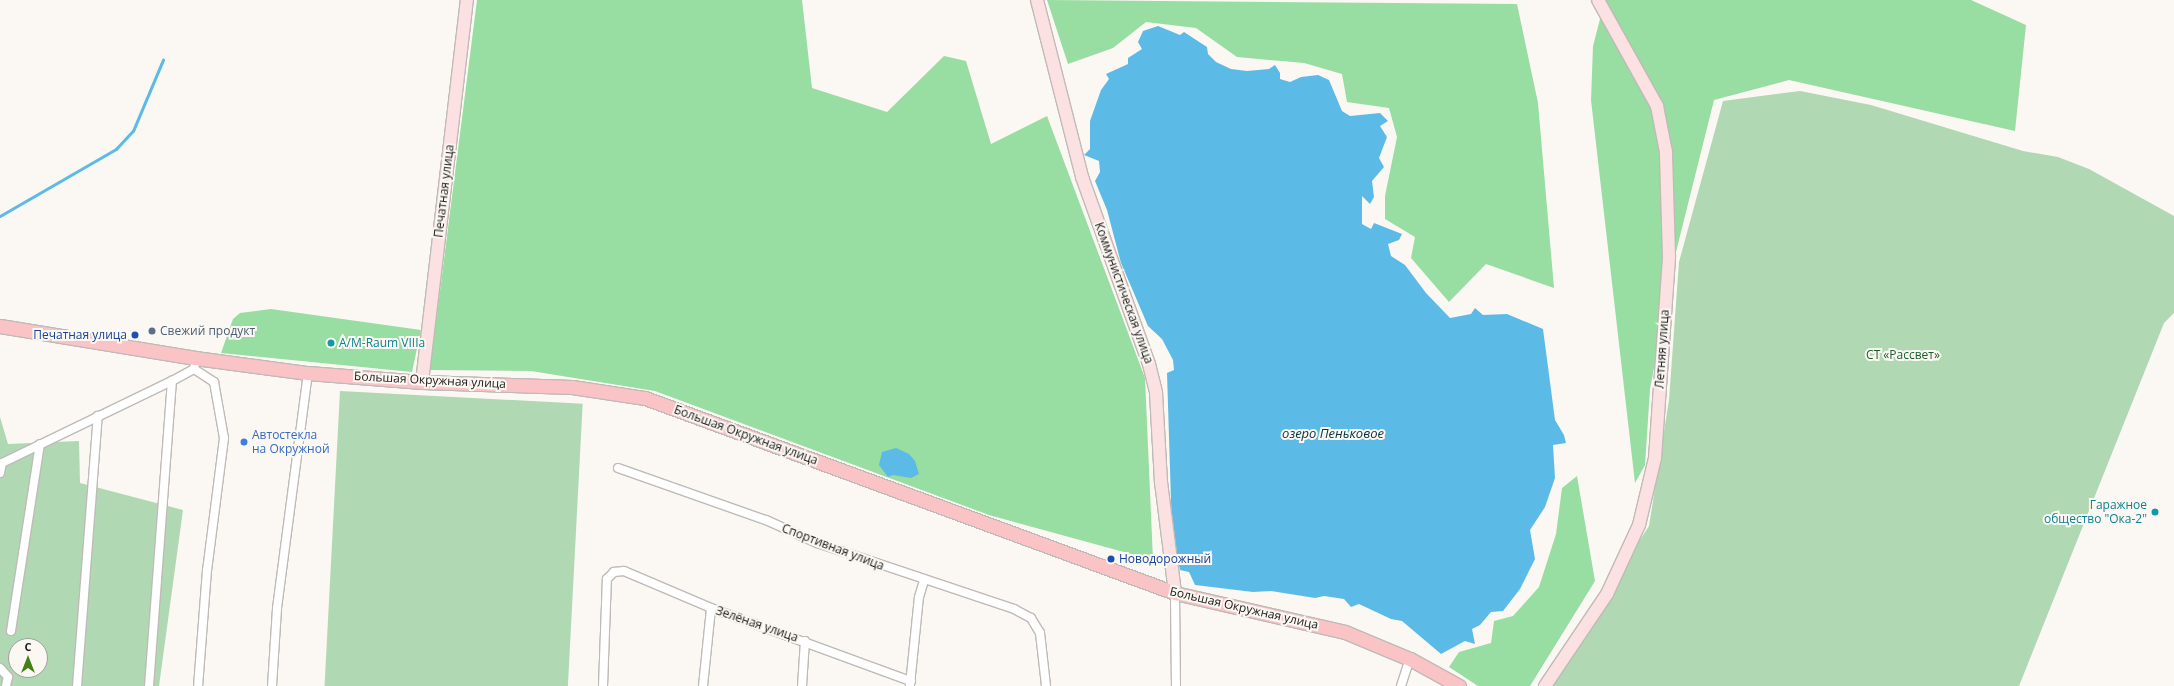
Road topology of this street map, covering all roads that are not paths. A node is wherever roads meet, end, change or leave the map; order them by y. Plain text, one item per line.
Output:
1 (467, 0) edge
2 (1037, 0) edge
3 (1598, 0) edge
4 (0, 326) edge
5 (195, 363) junction
6 (308, 372) junction
7 (172, 380) junction
8 (422, 382) junction
9 (98, 416) junction
10 (40, 444) junction
11 (1, 463) edge
12 (618, 468) dead end
13 (0, 474) edge
14 (924, 581) junction
15 (1175, 593) junction
16 (711, 608) junction
17 (11, 631) dead end
18 (805, 641) junction
19 (1410, 659) junction
20 (0, 668) edge
21 (910, 684) edge
22 (6, 686) edge
23 (77, 686) edge
24 (149, 686) edge
25 (198, 686) edge
26 (272, 686) edge
27 (603, 686) edge
28 (703, 686) edge
29 (802, 686) edge
30 (1046, 686) edge
31 (1176, 686) edge
32 (1401, 686) edge
33 (1459, 686) edge
34 (1545, 686) edge

1 - 8 street, Печатная улица
2 - 15 street, Коммунистическая улица
3 - 34 street, Летняя улица
4 - 5 main road, Большая Окружная улица
5 - 6 main road, Большая Окружная улица
5 - 7 street
5 - 25 street
6 - 8 main road, Большая Окружная улица
6 - 26 street
7 - 9 street
7 - 24 street
8 - 15 main road, Большая Окружная улица
9 - 10 street
9 - 23 street
10 - 11 street
10 - 17 street
11 - 13 street
12 - 14 street, Спортивная улица
14 - 21 street
14 - 30 street, Спортивная улица
15 - 19 main road, Большая Окружная улица
15 - 31 street
16 - 18 street, Зелёная улица
16 - 27 street, Зелёная улица
16 - 28 street
18 - 21 street, Зелёная улица
18 - 29 street
19 - 32 street
19 - 33 main road, Большая Окружная улица
20 - 22 street

